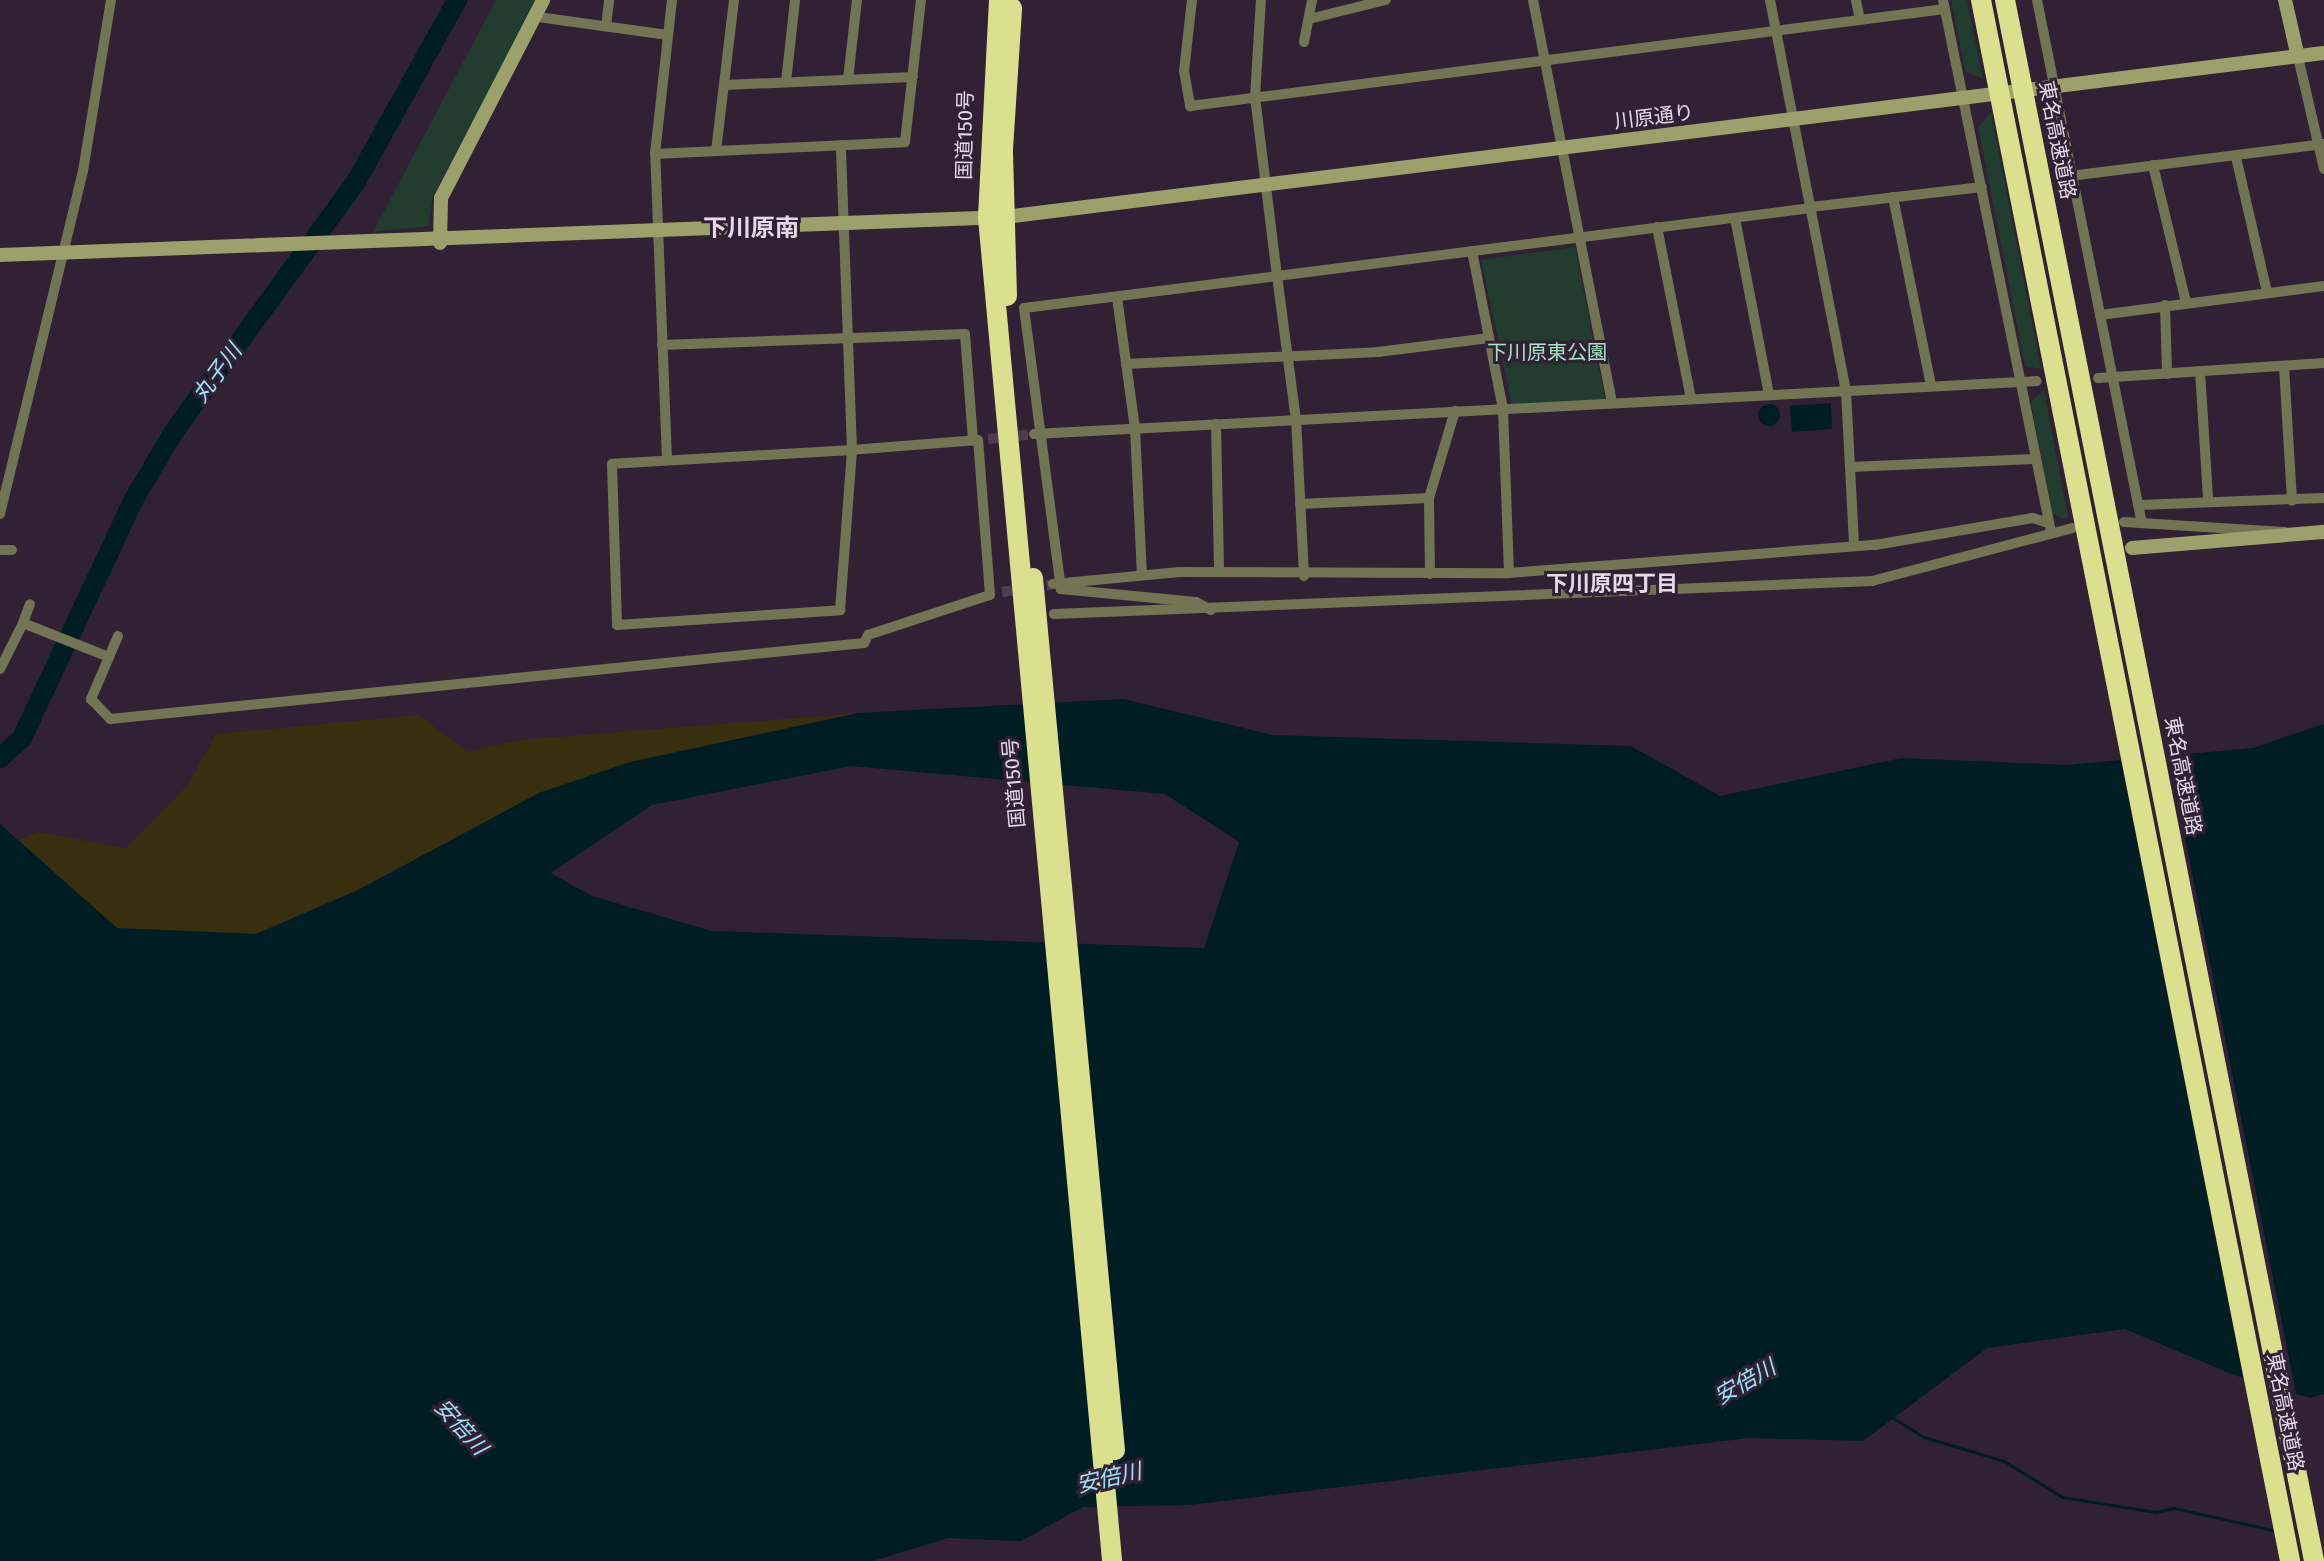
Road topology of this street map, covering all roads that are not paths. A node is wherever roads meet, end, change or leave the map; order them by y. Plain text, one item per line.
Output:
1 (111, 0) edge
2 (543, 0) edge
3 (609, 0) edge
4 (672, 0) edge
5 (734, 0) edge
6 (795, 0) edge
7 (857, 0) edge
8 (921, 0) edge
9 (999, 0) edge
10 (1013, 0) edge
11 (1192, 0) edge
12 (1261, 0) edge
13 (1312, 0) edge
14 (1386, 0) edge
15 (1533, 0) edge
16 (1770, 0) edge
17 (1856, 0) edge
18 (1981, 0) edge
19 (2005, 0) edge
20 (2037, 0) edge
21 (2285, 0) edge
22 (1944, 5) edge
23 (538, 17) junction
24 (1313, 18) junction
25 (1860, 20) junction
26 (606, 26) junction
27 (1776, 30) junction
28 (668, 35) junction
29 (1304, 42) dead end
30 (2324, 53) edge
31 (2298, 57) junction
32 (1545, 60) junction
33 (913, 77) junction
34 (848, 79) junction
35 (786, 82) junction
36 (724, 85) junction
37 (2052, 86) junction
38 (1255, 97) junction
39 (1964, 97) junction
40 (1794, 119) junction
41 (841, 145) junction
42 (2321, 145) edge
43 (1563, 149) junction
44 (716, 151) junction
45 (655, 154) junction
46 (2236, 157) junction
47 (2153, 165) junction
48 (2324, 169) edge
49 (2070, 176) junction
50 (1266, 187) junction
51 (1982, 187) junction
52 (1893, 197) junction
53 (1811, 207) junction
54 (996, 218) junction
55 (1735, 218) junction
56 (1657, 227) junction
57 (844, 228) junction
58 (657, 234) junction
59 (1580, 237) junction
60 (440, 243) junction
61 (1472, 251) junction
62 (0, 255) edge
63 (56, 257) junction
64 (1277, 276) junction
65 (2324, 286) edge
66 (2267, 292) junction
67 (1117, 297) junction
68 (2186, 302) junction
69 (2165, 305) junction
70 (2100, 315) junction
71 (848, 338) junction
72 (1489, 338) junction
73 (662, 345) junction
74 (1288, 356) junction
75 (2324, 363) edge
76 (1126, 364) junction
77 (2284, 366) junction
78 (2200, 371) junction
79 (2167, 374) junction
80 (2112, 377) junction
81 (2098, 378) dead end
82 (2037, 381) dead end
83 (2020, 382) junction
84 (1931, 386) junction
85 (1846, 391) junction
86 (1769, 395) junction
87 (1691, 399) junction
88 (1612, 403) junction
89 (1503, 409) junction
90 (1455, 411) junction
91 (1296, 420) junction
92 (1216, 424) junction
93 (1135, 428) junction
94 (1037, 434) junction
95 (980, 440) junction
96 (852, 450) junction
97 (2035, 459) junction
98 (667, 460) junction
99 (1850, 467) junction
100 (1429, 498) junction
101 (2324, 498) edge
102 (2208, 499) junction
103 (2292, 501) junction
104 (1300, 504) junction
105 (2139, 505) junction
106 (0, 514) edge
107 (2141, 519) junction
108 (2124, 522) dead end
109 (2050, 527) junction
110 (2072, 528) dead end
111 (2324, 532) edge
112 (2299, 534) junction
113 (1854, 546) junction
114 (2132, 548) dead end
115 (1219, 571) junction
116 (1509, 573) junction
117 (1142, 574) junction
118 (1430, 574) junction
119 (1304, 576) junction
120 (1055, 584) junction
121 (1002, 592) tunnel mouth
122 (990, 595) junction
123 (30, 604) dead end
124 (1213, 611) junction
125 (1038, 622) junction
126 (23, 623) junction
127 (118, 636) dead end
128 (109, 657) junction
129 (0, 669) edge
130 (1112, 1561) edge
131 (1126, 1561) edge
132 (2290, 1561) edge
133 (2314, 1561) edge

1 - 63 street
2 - 23 street
3 - 26 street
4 - 28 street
5 - 36 street
6 - 35 street
7 - 34 street
8 - 33 street
9 - 54 highway, 国道150号
10 - 54 highway, 国道150号
11 - 38 street
12 - 38 street
13 - 24 street
14 - 24 street
15 - 32 street
16 - 27 street
17 - 25 street
18 - 132 highway, 東名高速道路
19 - 133 highway, 東名高速道路
20 - 37 street
21 - 31 street
22 - 25 street
22 - 39 street
23 - 26 street
23 - 60 street
24 - 29 street
25 - 27 street
26 - 28 street
27 - 32 street
27 - 40 street
28 - 45 street
30 - 31 street, 川原通り
31 - 37 street, 川原通り
31 - 42 street
32 - 38 street
32 - 43 street
33 - 34 street
33 - 41 street
34 - 35 street
35 - 36 street
36 - 44 street
37 - 39 street, 川原通り
37 - 49 street
38 - 50 street
39 - 40 street, 川原通り
39 - 51 street
40 - 43 street, 川原通り
40 - 53 street
41 - 44 street
41 - 57 street
42 - 46 street
42 - 48 street
43 - 50 street, 川原通り
43 - 59 street
44 - 45 street
45 - 58 street
46 - 47 street
46 - 66 street
47 - 49 street
47 - 68 street
49 - 70 street
50 - 54 street, 川原通り
50 - 64 street
51 - 52 street
51 - 83 street
52 - 53 street
52 - 84 street
53 - 55 street
53 - 85 street
54 - 57 street, 川原通り
54 - 125 highway, 国道150号
55 - 56 street
55 - 86 street
56 - 59 street
56 - 87 street
57 - 58 street, 川原通り
57 - 71 street
58 - 60 street, 川原通り
58 - 73 street
59 - 61 street
59 - 88 street
60 - 63 street, 川原通り
61 - 64 street
61 - 72 street
62 - 63 street, 川原通り
63 - 106 street
64 - 67 street
64 - 74 street
65 - 66 street
66 - 68 street
67 - 76 street
67 - 94 street
68 - 69 street
69 - 70 street
69 - 79 street
70 - 80 street
71 - 73 street
71 - 95 street
71 - 96 street
72 - 74 street
72 - 89 street
73 - 98 street
74 - 76 street
74 - 91 street
75 - 77 street
76 - 93 street
77 - 78 street
77 - 103 street
78 - 79 street
78 - 102 street
79 - 80 street
80 - 81 street
80 - 105 street
82 - 83 street
83 - 84 street
83 - 97 street
84 - 85 street
85 - 86 street
85 - 99 street
86 - 87 street
87 - 88 street
88 - 89 street
89 - 90 street
89 - 116 street
90 - 91 street
90 - 100 street
91 - 92 street
91 - 104 street
92 - 93 street
92 - 115 street
93 - 94 street
93 - 117 street
94 - 120 street
95 - 96 street
95 - 122 street
96 - 98 street
96 - 98 street
97 - 99 street
97 - 109 street
99 - 113 street
100 - 104 street
100 - 118 street
101 - 103 street
102 - 103 street
102 - 105 street
104 - 119 street
105 - 107 street
107 - 108 street
107 - 112 street
109 - 110 street
109 - 113 street
109 - 124 street
111 - 112 street
112 - 114 street
113 - 116 street
115 - 117 street
115 - 119 street
116 - 118 street
117 - 120 street
118 - 119 street
120 - 124 street
121 - 122 street
122 - 128 street
123 - 126 street
124 - 125 street
125 - 130 highway, 国道150号
125 - 131 highway, 国道150号
126 - 128 street
126 - 129 street
127 - 128 street

